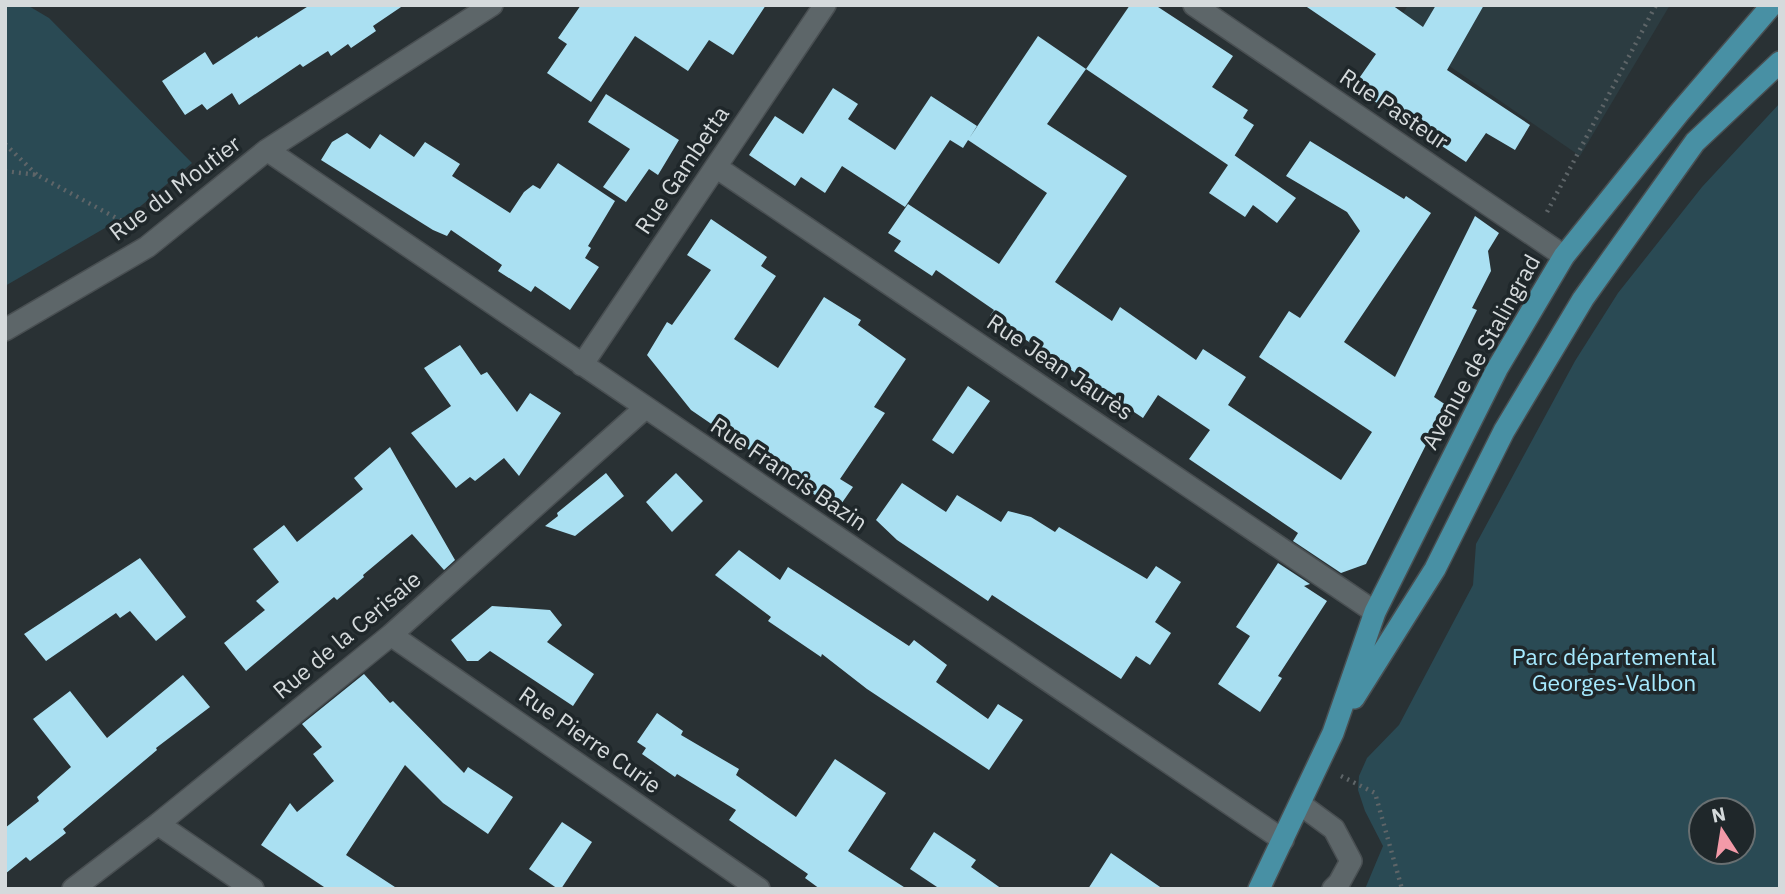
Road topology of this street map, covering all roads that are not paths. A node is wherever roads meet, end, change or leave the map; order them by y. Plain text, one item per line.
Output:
1 (492, 5) edge
2 (825, 5) edge
3 (1194, 5) edge
4 (1772, 5) edge
5 (1780, 62) edge
6 (267, 150) junction
7 (716, 167) junction
8 (1564, 256) junction
9 (5, 330) edge
10 (582, 365) junction
11 (645, 408) junction
12 (1375, 612) junction
13 (391, 635) junction
14 (1333, 733) junction
15 (1300, 804) junction
16 (158, 824) junction
17 (1283, 840) junction
18 (73, 889) edge
19 (253, 889) edge
20 (759, 889) edge
21 (1259, 889) edge
22 (1332, 889) edge

1 - 6 street, Rue du Moutier
2 - 7 street, Rue Gambetta
3 - 8 street, Rue Pasteur
4 - 8 main road, Avenue de Stalingrad
5 - 14 main road, Avenue de Stalingrad
6 - 9 street, Rue du Moutier
6 - 10 street, Rue Francis Bazin
7 - 10 street, Rue Gambetta
7 - 12 street, Rue Jean Jaurès
8 - 12 main road, Avenue de Stalingrad
10 - 11 street, Rue Francis Bazin
11 - 13 street, Rue de la Cerisaie
11 - 17 street, Rue Francis Bazin
12 - 14 main road, Avenue de Stalingrad
13 - 16 street, Rue de la Cerisaie
13 - 20 street, Rue Pierre Curie
14 - 15 main road, Avenue de Stalingrad
15 - 17 main road, Avenue de Stalingrad
15 - 22 street
16 - 18 street, Rue de la Cerisaie
16 - 19 street
17 - 21 main road, Avenue de Stalingrad

